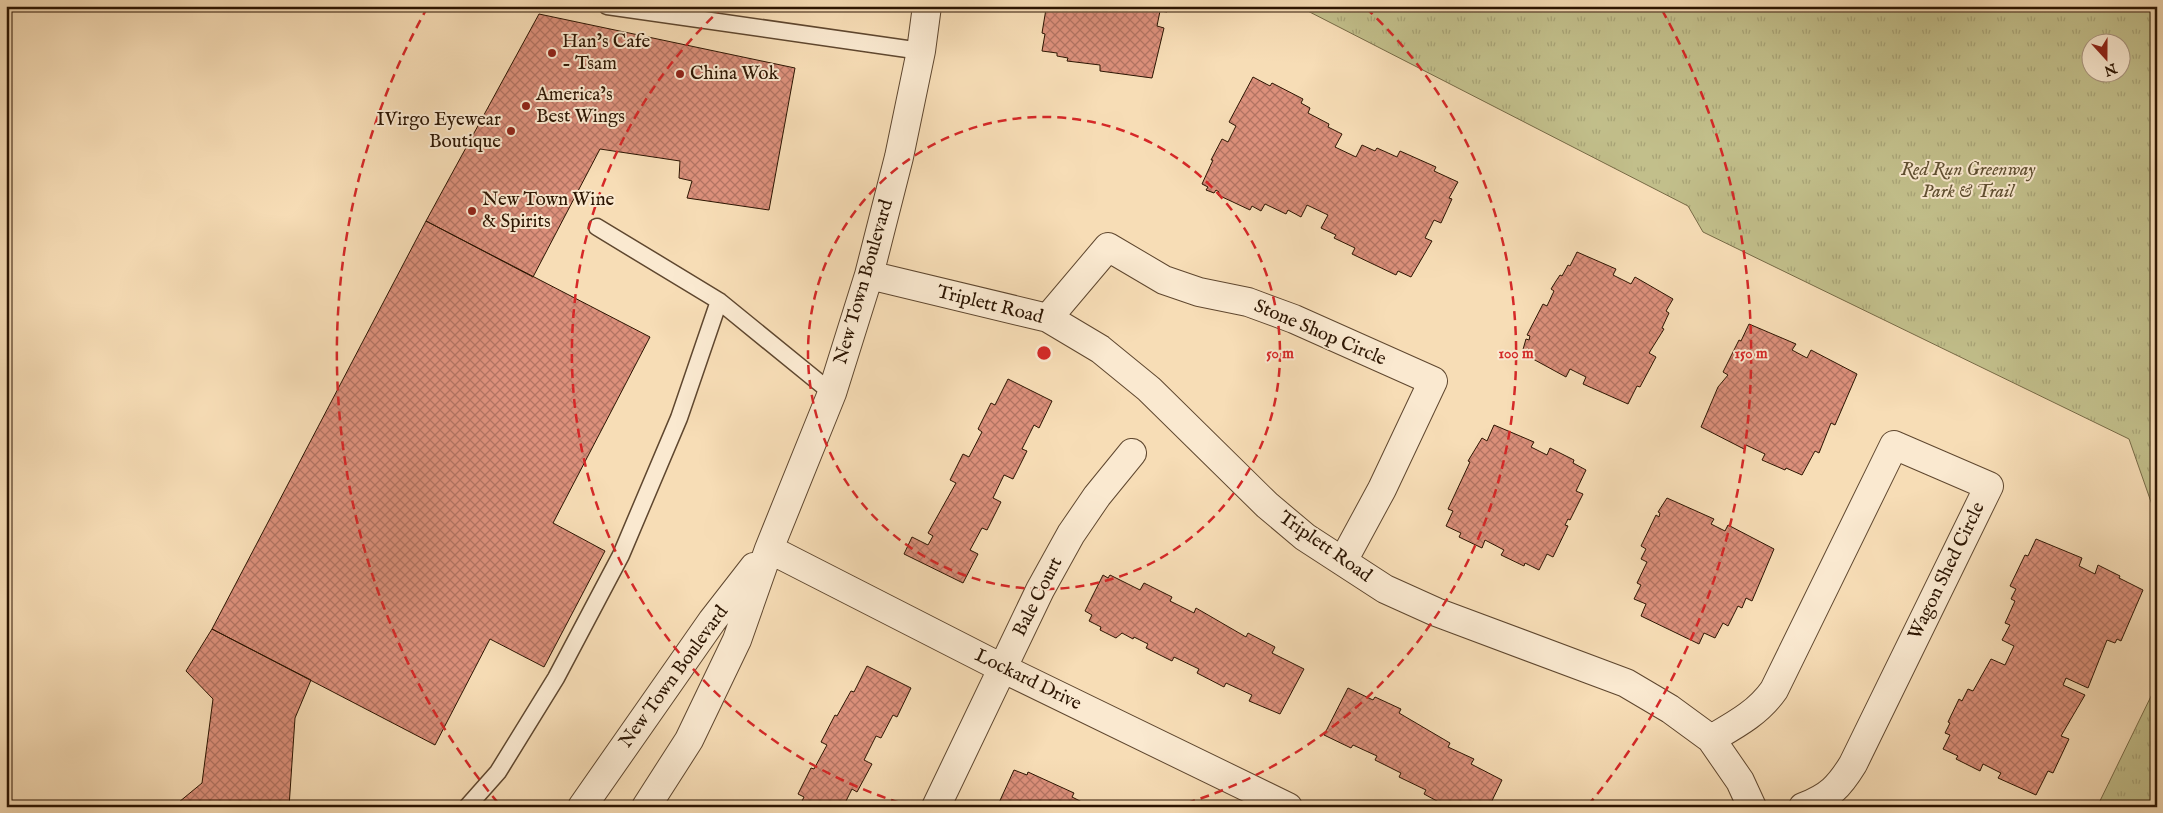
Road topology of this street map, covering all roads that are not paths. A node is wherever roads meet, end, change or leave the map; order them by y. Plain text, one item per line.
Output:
1 (607, 6) edge
2 (927, 6) edge
3 (921, 51) junction
4 (597, 227) dead end
5 (869, 275) junction
6 (719, 301) junction
7 (1048, 318) junction
8 (832, 393) junction
9 (1132, 453) dead end
10 (769, 549) junction
11 (1343, 561) junction
12 (1002, 668) junction
13 (1710, 739) junction
14 (466, 807) edge
15 (582, 807) edge
16 (646, 807) edge
17 (936, 807) edge
18 (1288, 807) edge
19 (1752, 807) edge
20 (1803, 807) edge

1 - 3 lane
2 - 3 street, New Town Boulevard
3 - 5 street, New Town Boulevard
4 - 6 lane
5 - 7 street, Triplett Road
5 - 8 street, New Town Boulevard
6 - 8 lane
6 - 14 lane
7 - 11 street, Triplett Road
7 - 11 street, Stone Shop Circle
8 - 10 street, New Town Boulevard
9 - 12 street, Bale Court
10 - 12 street, Lockard Drive
10 - 15 street, New Town Boulevard
10 - 16 street, New Town Boulevard
11 - 13 street, Triplett Road
12 - 17 street, Bale Court
12 - 18 street, Lockard Drive
13 - 19 street, Triplett Road
13 - 20 street, Wagon Shed Circle

